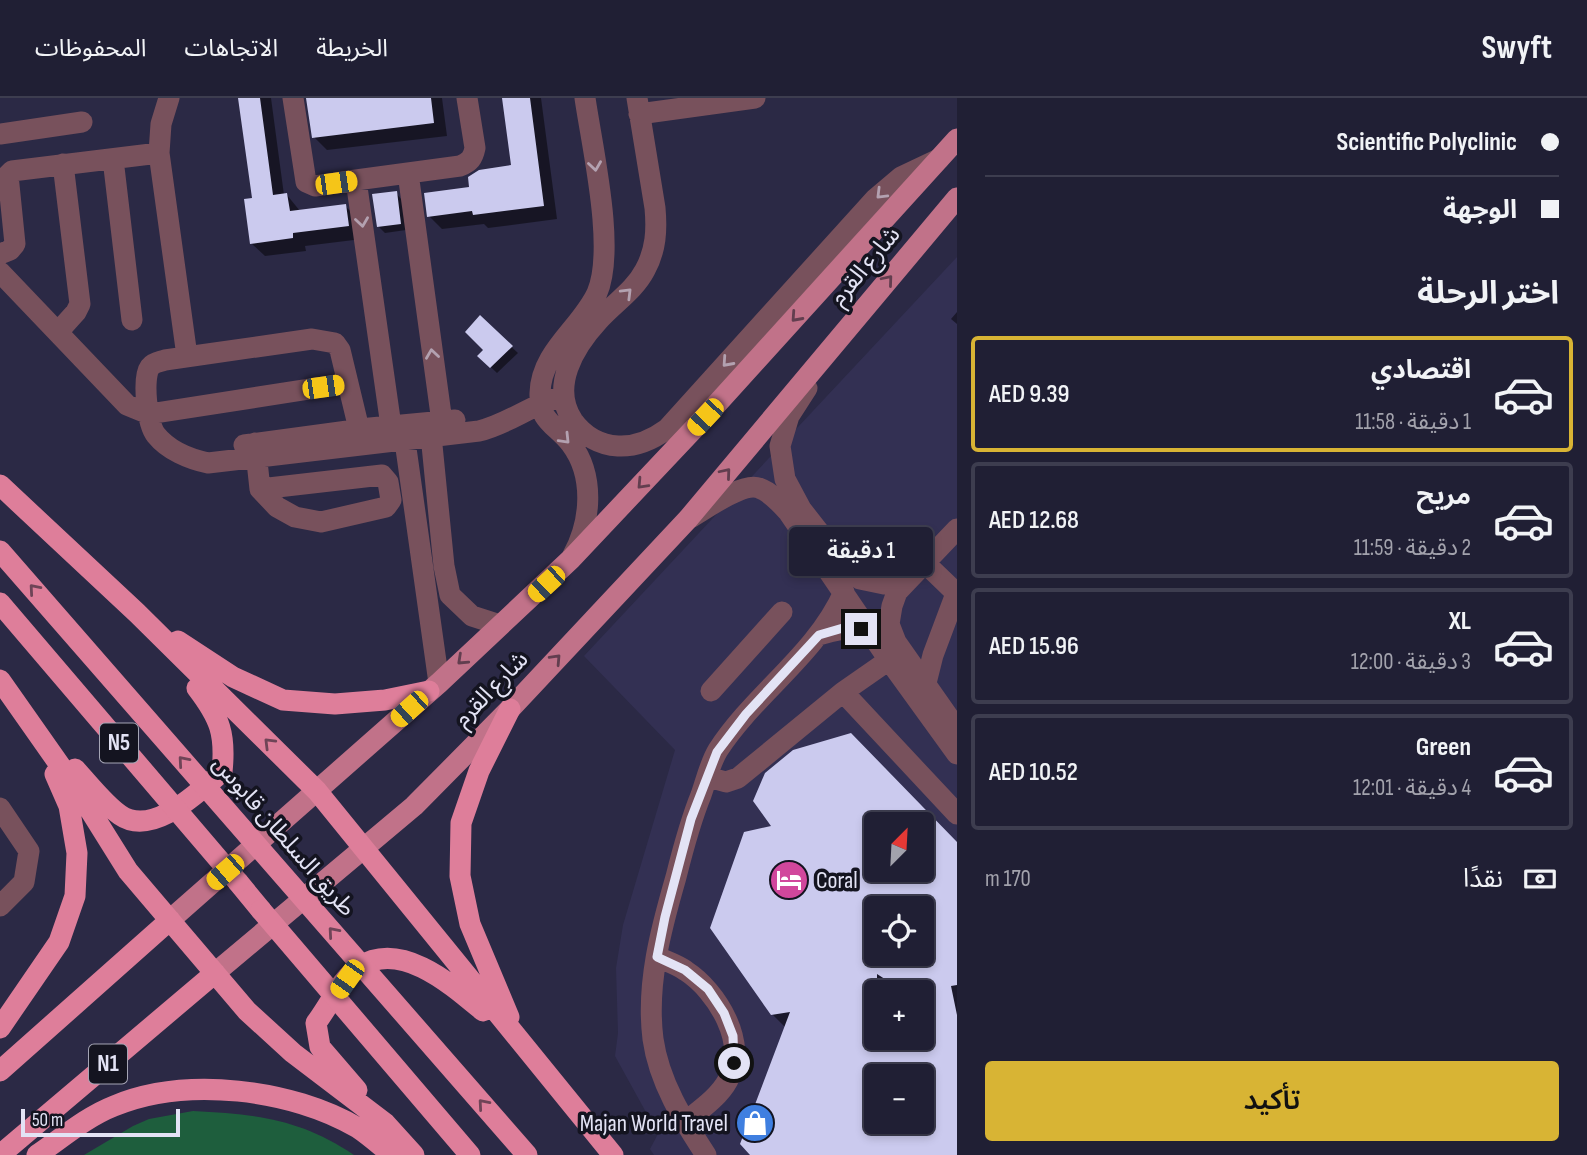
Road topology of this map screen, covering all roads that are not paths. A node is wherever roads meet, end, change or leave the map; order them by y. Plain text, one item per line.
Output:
1 (169, 98) edge
2 (293, 98) edge
3 (467, 98) edge
4 (585, 98) edge
5 (755, 98) edge
6 (638, 106) edge
7 (82, 122) dead end
8 (0, 134) edge
9 (957, 139) edge
10 (159, 153) junction
11 (113, 159) junction
12 (939, 159) junction
13 (63, 164) junction
14 (408, 173) junction
15 (356, 180) junction
16 (957, 198) edge
17 (0, 254) edge
18 (0, 272) edge
19 (591, 317) junction
20 (132, 320) dead end
21 (58, 332) junction
22 (840, 336) junction
23 (187, 356) junction
24 (348, 383) junction
25 (564, 396) junction
26 (540, 403) junction
27 (149, 414) junction
28 (434, 427) junction
29 (359, 429) junction
30 (400, 430) junction
31 (256, 451) junction
32 (0, 485) edge
33 (260, 489) junction
34 (688, 519) junction
35 (957, 529) edge
36 (0, 551) edge
37 (571, 559) junction
38 (926, 564) junction
39 (844, 592) junction
40 (957, 594) edge
41 (0, 603) edge
42 (782, 611) dead end
43 (137, 613) junction
44 (500, 625) junction
45 (819, 635) junction
46 (875, 639) junction
47 (889, 660) junction
48 (0, 680) edge
49 (926, 683) junction
50 (434, 687) junction
51 (711, 691) dead end
52 (843, 692) junction
53 (510, 709) junction
54 (32, 724) junction
55 (957, 729) edge
56 (957, 754) edge
57 (708, 777) junction
58 (317, 791) junction
59 (0, 808) edge
60 (957, 814) edge
61 (365, 848) junction
62 (0, 905) edge
63 (170, 920) junction
64 (657, 957) junction
65 (215, 973) junction
66 (0, 1028) edge
67 (519, 1042) junction
68 (0, 1071) edge
69 (685, 1122) junction
70 (385, 1123) junction
71 (1, 1155) edge
72 (37, 1155) edge
73 (392, 1155) edge
74 (414, 1155) edge
75 (470, 1155) edge
76 (527, 1155) edge
77 (613, 1155) edge
78 (706, 1155) edge

1 - 10 street
2 - 15 street
3 - 14 street
4 -> 19 street
5 - 6 street
19 -> 6 street
7 - 8 street
9 - 12 main road, شارع القرم
10 - 11 street
10 - 23 street
11 - 13 street
11 - 20 street
12 -> 25 street
12 -> 37 main road, شارع القرم
13 - 17 street
13 - 21 street
14 - 15 street
28 -> 14 street
15 -> 30 street
22 -> 16 main road, شارع القرم
18 - 21 street
19 - 25 street
19 - 26 street
21 - 27 street
34 -> 22 main road, شارع القرم
22 - 38 street
23 - 24 street
23 - 27 street
24 - 27 street
24 - 29 street
25 - 26 street
26 - 28 street
26 -> 37 street
27 - 31 street
28 - 30 street
28 - 44 street
29 - 30 street
29 - 31 street
30 - 31 street
30 - 50 street
31 - 33 street
32 - 43 highway
33 - 33 street
34 - 39 street
53 -> 34 main road, شارع القرم
35 - 38 street
76 -> 36 highway, طريق السلطان قابوس / N5, bridge
37 - 44 main road, شارع القرم
38 - 40 street
38 - 49 street
39 - 45 street
39 - 46 street
40 - 49 street
41 - 75 highway, N5, bridge
42 - 51 street
43 - 50 highway
43 - 54 highway
58 -> 43 highway
44 -> 50 main road, شارع القرم
45 - 46 street
45 - 57 street
46 - 47 street
47 - 52 street
47 - 56 street
48 - 54 highway
49 - 55 street
50 - 58 main road, شارع القرم
52 - 57 street
52 - 60 street
53 - 61 main road, شارع القرم
53 - 67 highway
54 - 63 highway
54 - 66 highway
57 - 64 street
58 - 61 highway
58 - 63 main road, شارع القرم
59 - 62 street
61 - 65 main road, شارع القرم
61 - 67 highway
63 - 65 highway
63 - 68 highway, شارع القرم
64 - 69 street
64 - 69 street
65 - 70 highway
65 - 71 highway, شارع القرم / N1
67 - 70 highway
67 - 77 highway
69 - 78 street
70 - 74 highway
72 - 73 highway

